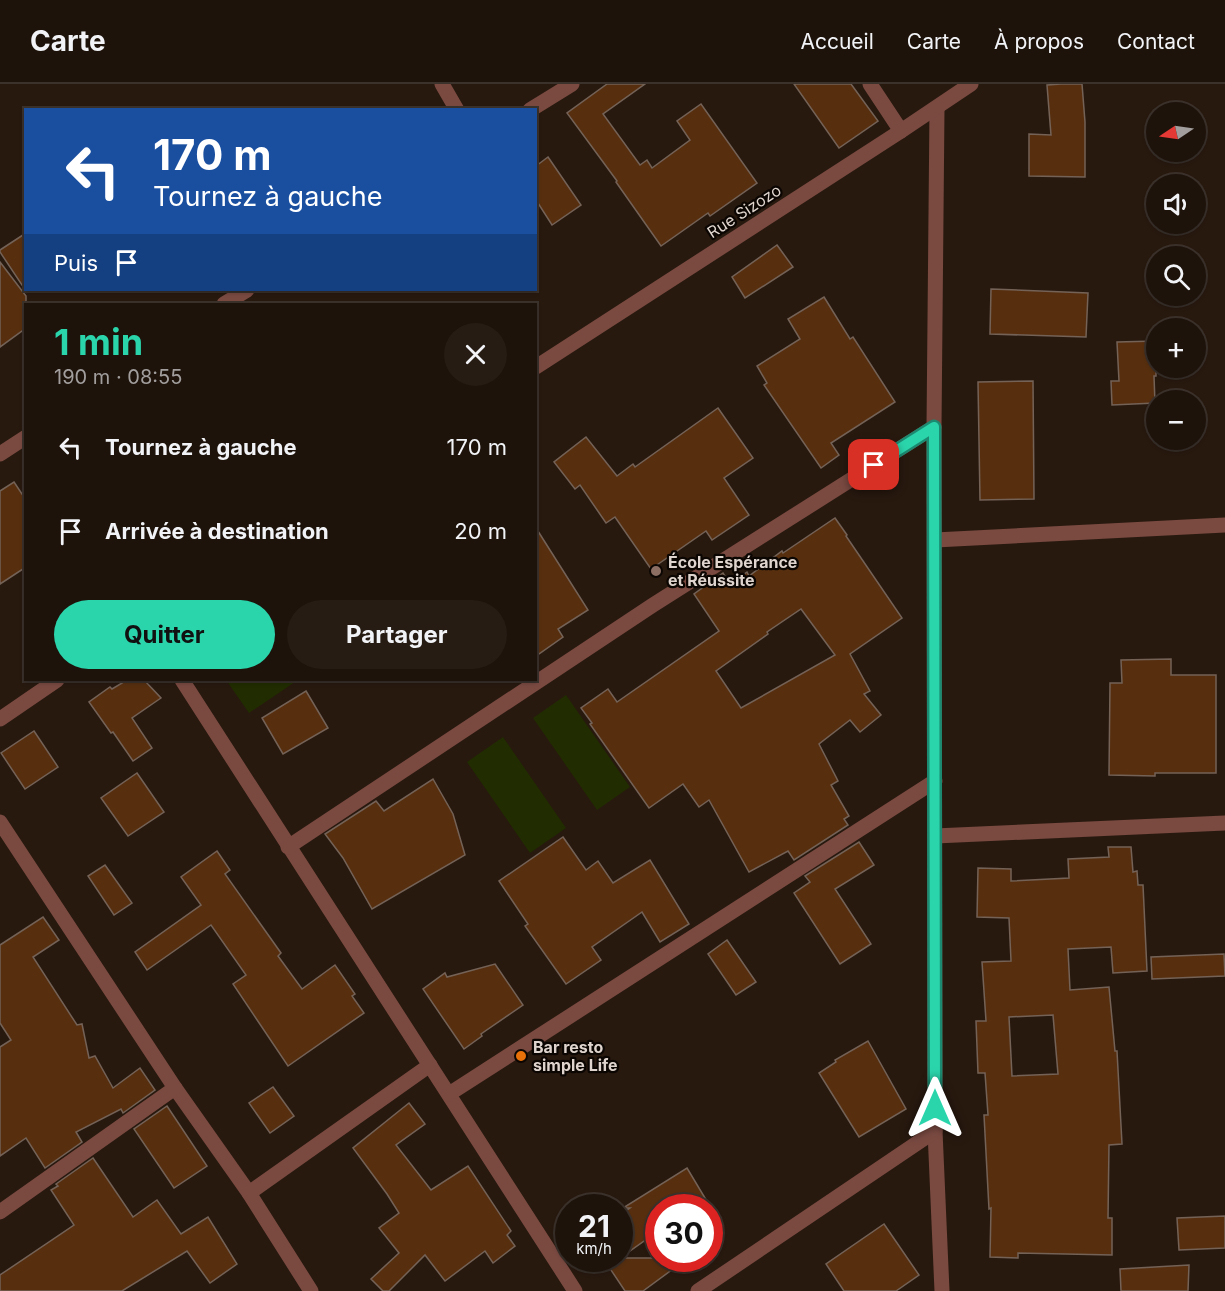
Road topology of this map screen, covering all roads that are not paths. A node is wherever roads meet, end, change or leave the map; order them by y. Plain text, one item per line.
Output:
1 (442, 84) edge
2 (572, 84) edge
3 (870, 84) edge
4 (971, 84) edge
5 (456, 108) edge
6 (533, 108) edge
7 (937, 108) junction
8 (902, 131) junction
9 (245, 291) edge
10 (226, 303) edge
11 (537, 366) edge
12 (934, 427) junction
13 (24, 438) edge
14 (0, 454) edge
15 (1225, 525) edge
16 (935, 540) junction
17 (56, 681) edge
18 (183, 681) edge
19 (0, 719) edge
20 (935, 781) junction
21 (0, 822) edge
22 (1225, 823) edge
23 (936, 836) junction
24 (288, 847) junction
25 (430, 1065) junction
26 (175, 1088) junction
27 (449, 1094) junction
28 (935, 1131) junction
29 (249, 1193) junction
30 (0, 1212) edge
31 (310, 1291) edge
32 (575, 1291) edge
33 (698, 1291) edge
34 (942, 1291) edge

1 - 5 street
2 - 6 street
3 - 8 street
4 - 7 street, Rue Sizozo
7 - 8 street, Rue Sizozo
7 - 12 street
8 - 11 street, Rue Sizozo
9 - 10 street
12 - 16 street
12 - 24 street
13 - 14 street
15 - 16 street
16 - 20 street
17 - 19 street
18 - 24 street
20 - 23 street
20 - 27 street
21 - 26 street
22 - 23 street
23 - 28 street
24 - 25 street
25 - 27 street
25 - 29 street
26 - 29 street
26 - 30 street
27 - 32 street
28 - 33 street
28 - 34 street
29 - 31 street

